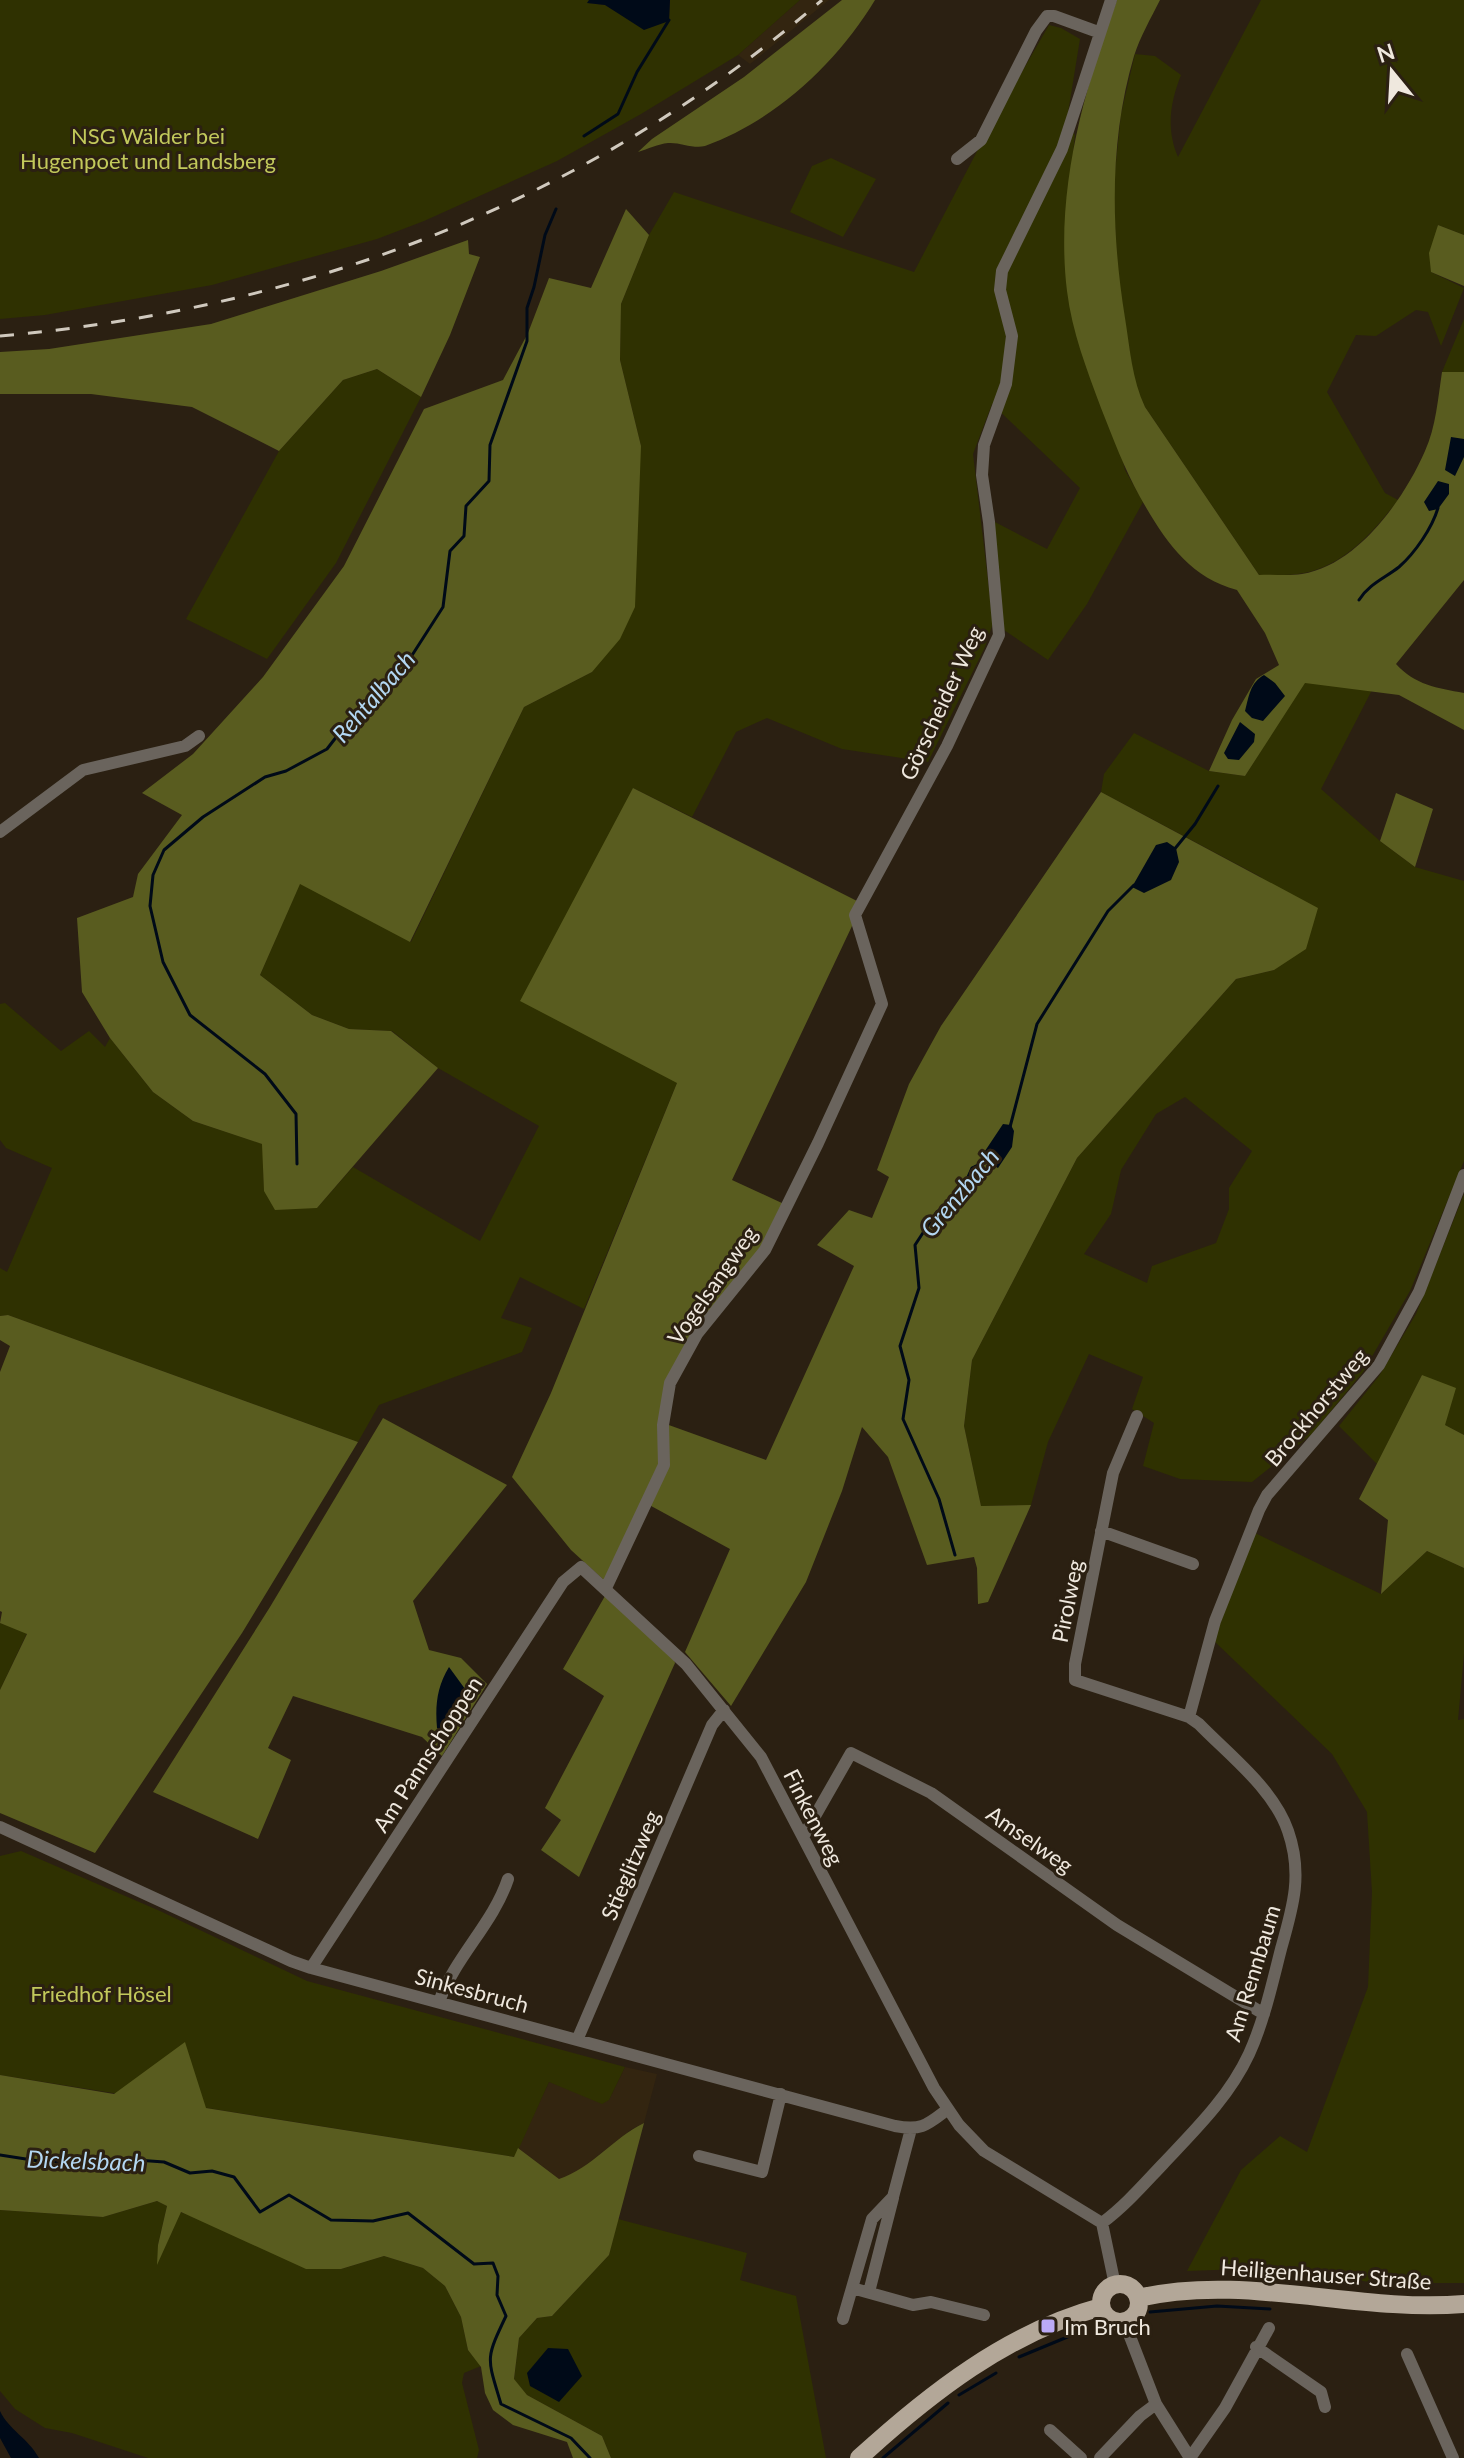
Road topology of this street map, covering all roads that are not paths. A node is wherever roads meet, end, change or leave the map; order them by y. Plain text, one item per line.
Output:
1 (1111, 0) edge
2 (1098, 32) junction
3 (957, 159) dead end
4 (199, 736) dead end
5 (0, 832) edge
6 (818, 1143) joint
7 (1464, 1175) edge
8 (1137, 1416) dead end
9 (1101, 1531) junction
10 (1193, 1564) dead end
11 (581, 1567) joint
12 (606, 1588) junction
13 (1075, 1680) joint
14 (724, 1710) junction
15 (1189, 1717) junction
16 (0, 1827) edge
17 (803, 1837) junction
18 (508, 1879) dead end
19 (311, 1968) junction
20 (439, 2002) junction
21 (1264, 2014) junction
22 (578, 2038) junction
23 (781, 2094) junction
24 (948, 2109) junction
25 (911, 2129) junction
26 (699, 2156) dead end
27 (893, 2197) junction
28 (1102, 2223) junction
29 (1115, 2285) junction
30 (852, 2288) junction
31 (869, 2292) junction
32 (1138, 2298) junction
33 (1464, 2304) edge
34 (1101, 2307) junction
35 (984, 2315) dead end
36 (843, 2319) dead end
37 (1124, 2321) junction
38 (1269, 2328) dead end
39 (1256, 2347) junction
40 (1407, 2354) dead end
41 (1156, 2404) junction
42 (1325, 2407) dead end
43 (1050, 2430) dead end
44 (859, 2458) edge
45 (1081, 2458) edge
46 (1100, 2458) edge
47 (1190, 2458) edge
48 (1453, 2458) edge

1 - 2 street, Görscheider Weg
2 - 3 street
2 - 6 street, Görscheider Weg
4 - 5 street
6 - 12 street, Vogelsangweg
7 - 15 street, Brockhorstweg
8 - 9 street, Pirolweg
9 - 10 street
9 - 13 street, Pirolweg
11 - 12 street, Finkenweg
11 - 19 street, Am Pannschoppen
12 - 14 street, Finkenweg
13 - 15 street, Am Rennbaum
14 - 17 street, Finkenweg
14 - 22 street, Stieglitzweg
15 - 21 street, Am Rennbaum
16 - 19 street, Sinkesbruch
17 - 21 street, Amselweg
17 - 24 street, Finkenweg
18 - 20 street
19 - 20 street, Sinkesbruch
20 - 22 street, Sinkesbruch
21 - 28 street, Am Rennbaum
22 - 23 street, Sinkesbruch
23 - 25 street, Sinkesbruch
23 - 26 street
24 - 25 street
24 - 28 street, Finkenweg
25 - 27 street
27 - 30 street
27 - 31 street
28 - 29 street
29 - 32 main road
29 - 34 main road
30 - 31 street
30 - 36 street
31 - 35 street
32 - 33 main road, Heiligenhauser Straße
32 - 37 main road
34 - 37 main road
34 - 44 main road
37 - 41 street
38 - 39 street
39 - 42 street
39 - 47 street
40 - 48 street
41 - 46 street
41 - 47 street
43 - 45 street

